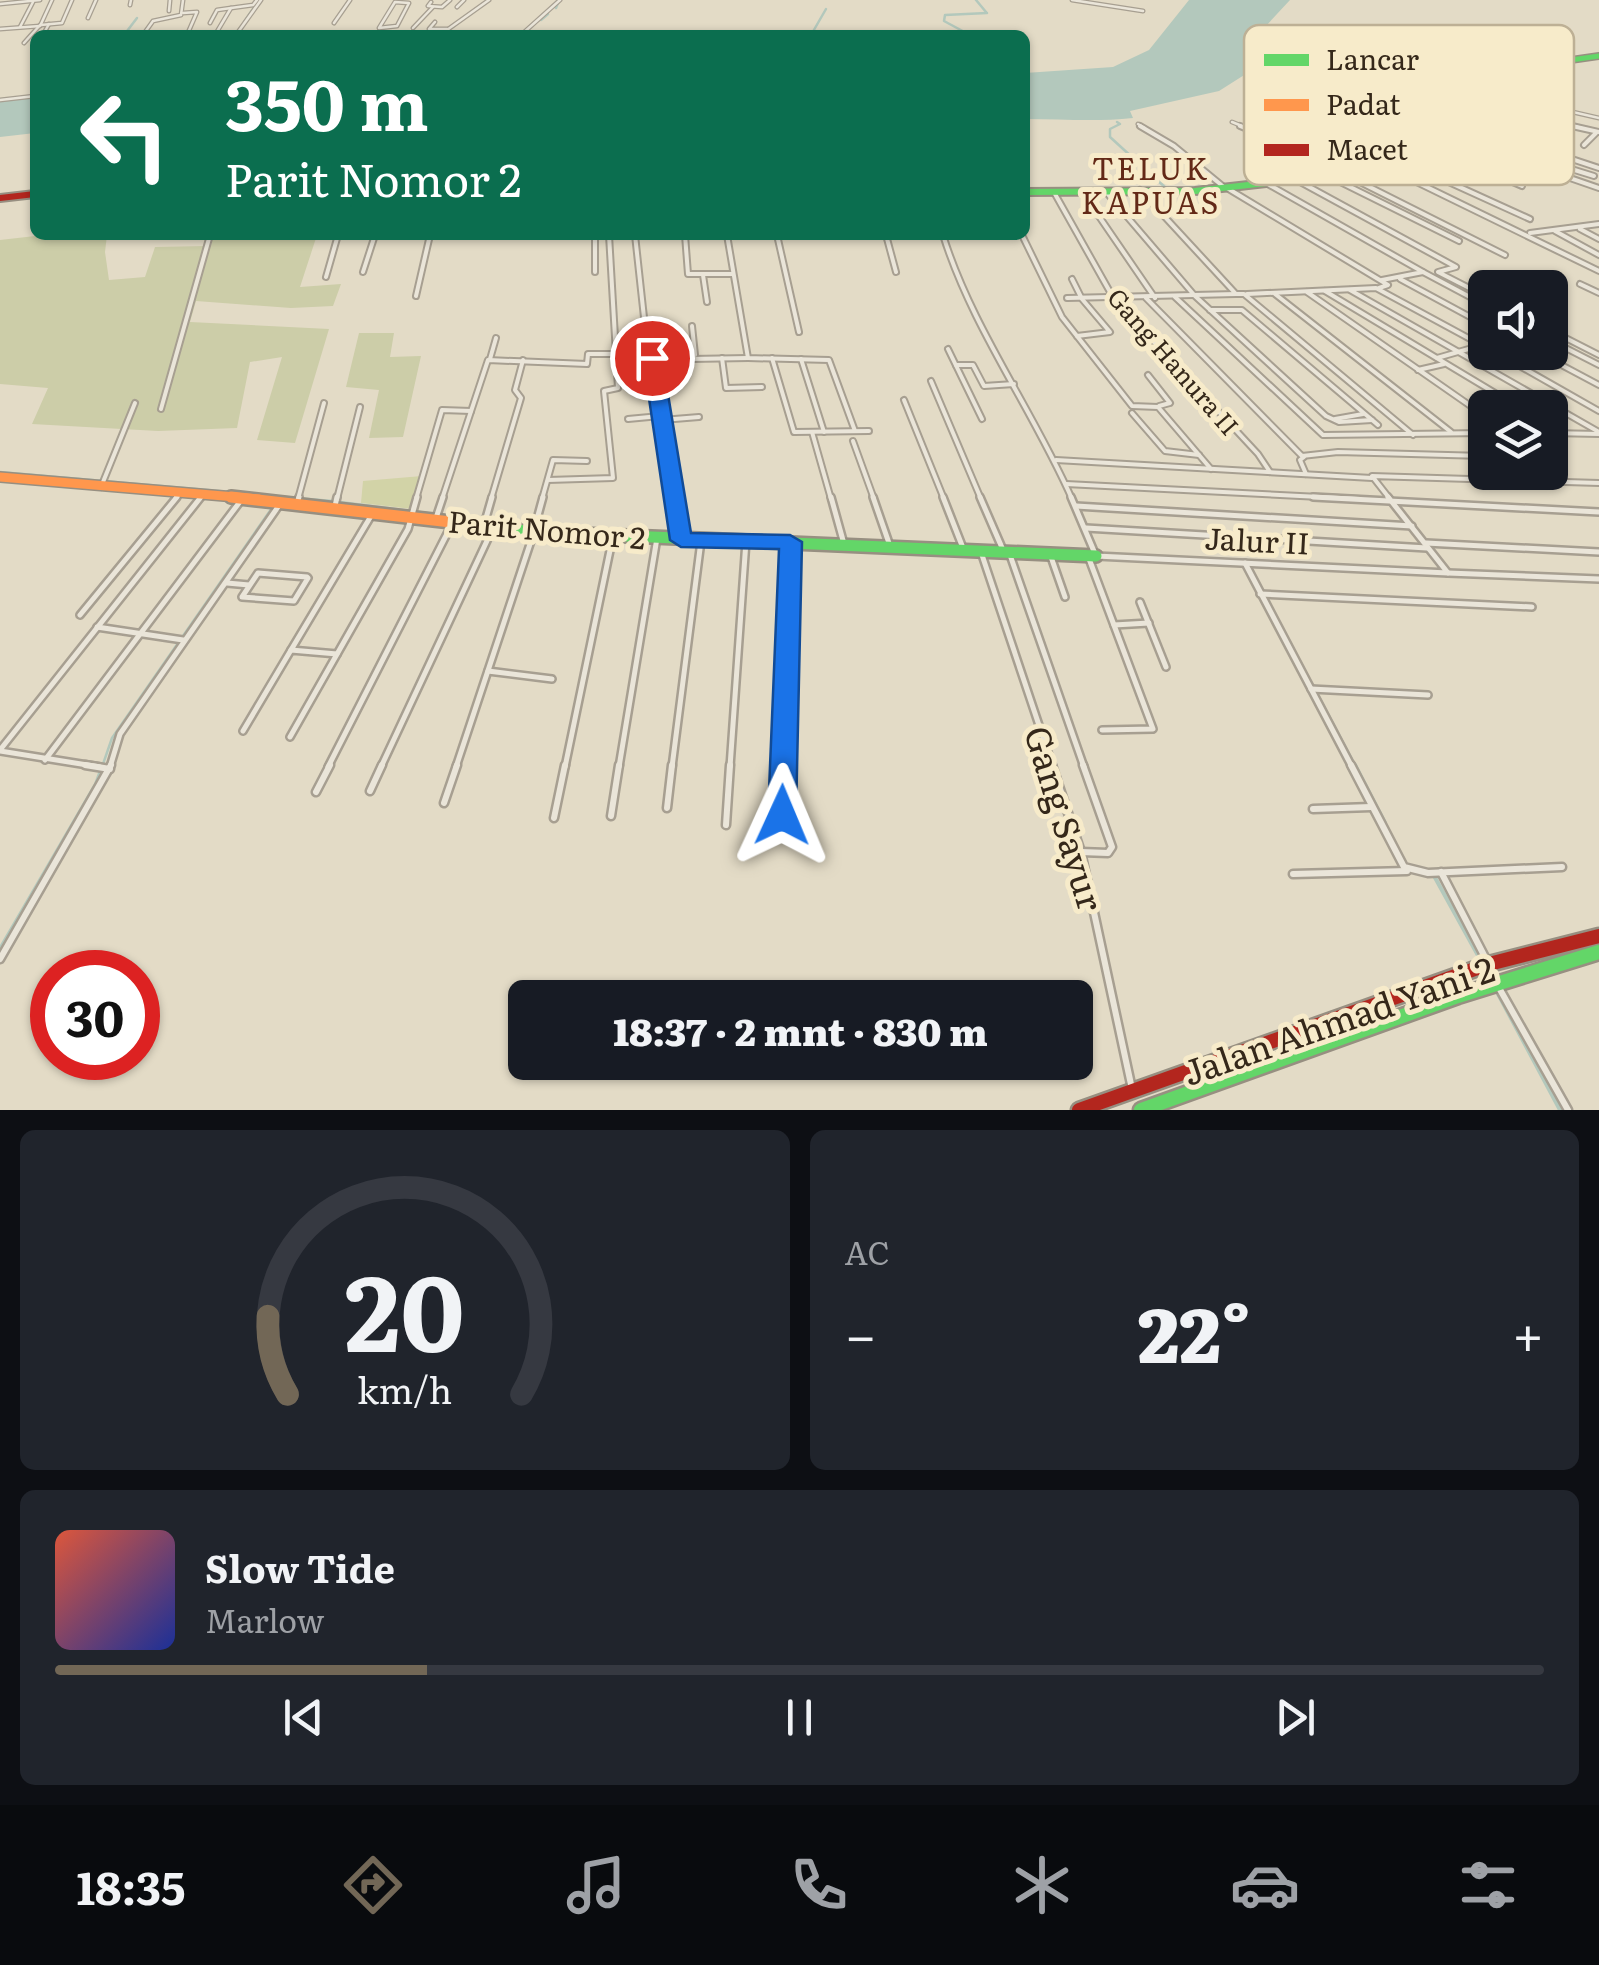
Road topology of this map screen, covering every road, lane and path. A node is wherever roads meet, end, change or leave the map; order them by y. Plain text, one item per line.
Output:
1 (26, 0) edge
2 (36, 0) edge
3 (52, 0) edge
4 (72, 0) edge
5 (96, 0) edge
6 (170, 0) edge
7 (184, 0) edge
8 (259, 0) edge
9 (350, 0) edge
10 (450, 0) edge
11 (464, 0) edge
12 (489, 0) edge
13 (560, 0) edge
14 (1072, 0) edge
15 (11, 1) edge
16 (395, 1) edge
17 (432, 2) edge
18 (0, 4) edge
19 (231, 4) edge
20 (457, 7) dead end
21 (170, 11) dead end
22 (1143, 11) dead end
23 (183, 13) junction
24 (88, 18) dead end
25 (435, 22) dead end
26 (210, 23) dead end
27 (334, 23) dead end
28 (48, 24) junction
29 (41, 25) junction
30 (20, 27) junction
31 (413, 28) dead end
32 (0, 29) edge
33 (36, 30) edge
34 (45, 30) edge
35 (147, 30) edge
36 (188, 30) edge
37 (218, 30) edge
38 (239, 30) edge
39 (448, 30) joint
40 (526, 30) edge
41 (30, 37) edge
42 (24, 43) dead end
43 (1599, 56) edge
44 (1574, 60) edge
45 (30, 97) edge
46 (0, 100) edge
47 (1574, 113) edge
48 (1599, 118) edge
49 (1232, 122) dead end
50 (1138, 124) dead end
51 (1244, 128) edge
52 (1598, 132) edge
53 (1584, 145) dead end
54 (1574, 160) edge
55 (1599, 168) edge
56 (1574, 170) edge
57 (1594, 176) dead end
58 (1574, 179) edge
59 (1250, 185) edge
60 (1270, 185) edge
61 (1307, 185) edge
62 (1358, 185) edge
63 (1363, 185) edge
64 (1425, 185) edge
65 (1455, 185) edge
66 (1226, 188) junction
67 (1599, 188) edge
68 (1140, 190) junction
69 (1030, 192) edge
70 (1106, 192) junction
71 (1083, 193) junction
72 (1054, 194) junction
73 (30, 195) edge
74 (0, 198) edge
75 (1530, 219) dead end
76 (1599, 224) edge
77 (1576, 227) junction
78 (1552, 230) junction
79 (1527, 233) junction
80 (1599, 239) edge
81 (209, 240) edge
82 (337, 240) edge
83 (373, 240) edge
84 (429, 240) edge
85 (594, 240) edge
86 (609, 240) edge
87 (636, 240) edge
88 (686, 240) edge
89 (727, 240) edge
90 (778, 240) edge
91 (887, 240) edge
92 (945, 240) edge
93 (1024, 240) edge
94 (1458, 241) dead end
95 (1505, 255) dead end
96 (1599, 255) edge
97 (1599, 268) edge
98 (364, 272) dead end
99 (595, 272) dead end
100 (896, 272) dead end
101 (1423, 272) junction
102 (733, 274) junction
103 (702, 275) junction
104 (1398, 277) junction
105 (326, 278) dead end
106 (1072, 279) dead end
107 (1382, 280) junction
108 (1580, 284) dead end
109 (1468, 287) edge
110 (1376, 288) junction
111 (1324, 290) junction
112 (1350, 290) junction
113 (1306, 291) junction
114 (1273, 293) junction
115 (1599, 293) edge
116 (1236, 294) junction
117 (1244, 294) junction
118 (416, 296) dead end
119 (1195, 296) junction
120 (1468, 296) edge
121 (1176, 297) junction
122 (1068, 298) dead end
123 (1146, 298) junction
124 (1155, 298) junction
125 (1082, 299) junction
126 (1114, 300) junction
127 (707, 302) dead end
128 (1210, 310) junction
129 (1468, 316) edge
130 (692, 326) dead end
131 (799, 332) dead end
132 (1076, 336) junction
133 (1468, 337) edge
134 (496, 338) dead end
135 (1568, 339) edge
136 (1568, 349) edge
137 (948, 350) dead end
138 (1468, 350) edge
139 (1459, 352) junction
140 (614, 353) junction
141 (1599, 354) edge
142 (651, 356) junction
143 (772, 358) junction
144 (801, 358) junction
145 (1436, 358) junction
146 (490, 359) junction
147 (751, 359) junction
148 (523, 360) junction
149 (722, 360) junction
150 (1444, 364) junction
151 (956, 365) junction
152 (1599, 365) edge
153 (1568, 368) edge
154 (1418, 370) junction
155 (1526, 370) edge
156 (1148, 375) dead end
157 (931, 381) dead end
158 (1015, 384) junction
159 (1599, 385) edge
160 (762, 386) dead end
161 (1489, 390) edge
162 (904, 400) dead end
163 (135, 404) dead end
164 (324, 404) dead end
165 (1468, 404) edge
166 (360, 406) dead end
167 (1156, 406) junction
168 (161, 409) dead end
169 (471, 410) junction
170 (1599, 411) edge
171 (1132, 413) dead end
172 (1365, 414) junction
173 (699, 417) dead end
174 (662, 418) junction
175 (628, 419) dead end
176 (982, 419) dead end
177 (1332, 420) junction
178 (855, 431) junction
179 (869, 431) dead end
180 (812, 432) junction
181 (824, 432) junction
182 (1599, 433) edge
183 (1453, 434) junction
184 (1468, 434) edge
185 (1568, 434) edge
186 (1413, 435) junction
187 (852, 441) dead end
188 (1202, 455) junction
189 (1468, 456) edge
190 (1304, 457) junction
191 (1056, 460) junction
192 (587, 461) dead end
193 (1211, 469) junction
194 (1270, 472) junction
195 (1306, 474) junction
196 (0, 477) edge
197 (1372, 478) junction
198 (548, 480) junction
199 (1599, 482) edge
200 (1066, 484) junction
201 (101, 487) junction
202 (180, 492) junction
203 (203, 494) junction
204 (242, 499) junction
205 (282, 502) junction
206 (1393, 503) junction
207 (297, 504) junction
208 (336, 506) junction
209 (1076, 506) junction
210 (374, 511) junction
211 (1599, 512) edge
212 (413, 516) junction
213 (436, 518) junction
214 (453, 522) junction
215 (488, 526) junction
216 (1412, 526) junction
217 (1086, 528) junction
218 (534, 532) junction
219 (614, 536) junction
220 (681, 536) junction
221 (657, 538) junction
222 (701, 541) junction
223 (746, 541) junction
224 (790, 542) junction
225 (844, 544) junction
226 (890, 546) junction
227 (1428, 546) junction
228 (963, 548) junction
229 (980, 549) junction
230 (1006, 550) junction
231 (1599, 552) edge
232 (1050, 554) junction
233 (1092, 556) junction
234 (1245, 563) junction
235 (1448, 573) junction
236 (1599, 579) edge
237 (226, 583) junction
238 (249, 585) junction
239 (1260, 594) junction
240 (1065, 597) dead end
241 (1140, 602) dead end
242 (1532, 607) dead end
243 (80, 615) dead end
244 (1149, 624) junction
245 (1114, 625) junction
246 (97, 628) junction
247 (140, 634) junction
248 (184, 640) junction
249 (291, 650) junction
250 (338, 654) junction
251 (1166, 666) dead end
252 (488, 671) junction
253 (552, 679) dead end
254 (1314, 689) junction
255 (1428, 695) dead end
256 (1102, 730) dead end
257 (244, 731) dead end
258 (290, 737) dead end
259 (0, 750) edge
260 (44, 760) junction
261 (110, 769) junction
262 (370, 791) dead end
263 (316, 792) dead end
264 (444, 803) dead end
265 (668, 808) dead end
266 (1370, 808) junction
267 (1313, 809) dead end
268 (782, 815) dead end
269 (611, 816) dead end
270 (554, 818) dead end
271 (726, 825) dead end
272 (1082, 852) junction
273 (1562, 867) dead end
274 (1410, 871) junction
275 (1435, 873) junction
276 (1293, 874) dead end
277 (1599, 936) edge
278 (1599, 952) edge
279 (0, 959) edge
280 (1486, 966) junction
281 (1494, 984) junction
282 (1254, 1051) junction
283 (1264, 1068) junction
284 (1132, 1092) junction
285 (1079, 1110) edge
286 (1142, 1110) edge
287 (1568, 1110) edge

1 - 15 street
2 - 15 street
2 - 30 street
3 - 29 street
4 - 28 street
5 - 24 street
6 - 21 street
7 - 23 street
8 - 19 street
8 - 38 street
9 - 27 street
10 - 17 street
11 - 20 street
12 - 39 street
13 - 40 street
14 - 22 street
15 - 18 street
16 - 16 street
17 - 31 street
19 - 26 street
19 - 37 street
23 - 35 street
23 - 36 street
25 - 39 street
28 - 29 street
28 - 34 street
29 - 30 street
29 - 33 street
30 - 32 street
41 - 42 street
43 - 44 main road
45 - 46 street
47 - 48 street
49 - 51 street
50 - 66 street
52 - 53 street
54 - 55 street
56 - 57 street
58 - 67 street
59 - 66 main road
60 - 101 street
61 - 109 street
62 - 94 street
63 - 95 street
64 - 79 street
65 - 75 street
66 - 68 main road
66 - 107 street
68 - 70 main road
68 - 116 street
69 - 72 main road
70 - 71 main road
70 - 119 street
71 - 72 main road
71 - 124 street
72 - 126 street, Gang Hanura II
73 - 74 main road
76 - 77 street
77 - 78 street
77 - 80 street
78 - 79 street
78 - 96 street
79 - 97 street
81 - 168 street
82 - 105 street
83 - 98 street
84 - 118 street
85 - 99 street
86 - 140 street
87 - 142 street
88 - 103 street
89 - 102 street
90 - 131 street
91 - 100 street
92 - 158 street
93 - 132 street
101 - 104 street
101 - 120 street
102 - 103 street
102 - 147 street
103 - 127 street
104 - 107 street
104 - 129 street
106 - 125 street
107 - 110 street
108 - 115 street
110 - 112 street
110 - 133 street
111 - 112 street
111 - 113 street
111 - 145 street
112 - 139 street
113 - 114 street
113 - 154 street
114 - 117 street
114 - 183 street
116 - 117 street
116 - 119 street
117 - 186 street
119 - 121 street
119 - 128 street
121 - 124 street
121 - 186 street
122 - 125 street
123 - 124 street
123 - 126 street
123 - 190 street
125 - 126 street
125 - 132 street
126 - 194 street, Gang Hanura II
128 - 172 street
128 - 177 street
130 - 142 street
132 - 167 street
134 - 146 street
135 - 141 street
136 - 152 street
137 - 151 street
138 - 139 street
139 - 145 street
139 - 182 street
140 - 142 street
140 - 148 street
140 - 198 street
142 - 149 street
142 - 174 street
143 - 144 street
143 - 147 street
143 - 180 street
144 - 178 street
144 - 181 street
145 - 150 street
146 - 148 street
146 - 169 street
147 - 149 street
148 - 215 street
149 - 160 street
150 - 154 street
150 - 161 street
151 - 158 street
151 - 176 street
153 - 159 street
154 - 165 street
155 - 170 street
156 - 167 street
157 - 230 street
158 - 191 street
162 - 228 street
163 - 201 street
164 - 207 street
166 - 208 street
167 - 188 street
169 - 212 street
169 - 213 street
171 - 188 street
172 - 177 street
172 - 177 street
173 - 174 street
174 - 175 street
174 - 220 street
178 - 179 street
178 - 181 street
180 - 181 street
180 - 225 street
182 - 185 street
183 - 184 street
183 - 186 street
187 - 226 street
188 - 193 street
189 - 190 street
190 - 195 street
191 - 193 street
191 - 200 street
192 - 198 street
193 - 194 street
194 - 195 street
195 - 197 street
196 - 201 main road, Parit Nomor 2
197 - 199 street
197 - 206 street
198 - 218 street
200 - 206 street
200 - 209 street
201 - 202 main road, Parit Nomor 2
202 - 203 main road, Parit Nomor 2
202 - 243 street
203 - 204 main road, Parit Nomor 2
203 - 246 street
204 - 205 main road, Parit Nomor 2
204 - 247 street
205 - 207 main road, Parit Nomor 2
205 - 237 street
206 - 211 street
206 - 216 street
207 - 208 main road, Parit Nomor 2
208 - 210 main road, Parit Nomor 2
209 - 216 street
209 - 217 street
210 - 212 main road, Parit Nomor 2
210 - 249 street
212 - 213 main road, Parit Nomor 2
212 - 250 street
213 - 214 main road, Parit Nomor 2
214 - 215 main road, Parit Nomor 2
214 - 263 street
215 - 218 main road, Parit Nomor 2
215 - 262 street
216 - 227 street
217 - 227 street, Jalur II
217 - 233 street
218 - 219 main road, Parit Nomor 2
218 - 252 street
219 - 221 main road, Parit Nomor 2
219 - 270 street
220 - 221 main road, Parit Nomor 2
220 - 222 main road, Parit Nomor 2
221 - 269 street
222 - 223 main road, Parit Nomor 2
222 - 265 street
223 - 224 main road, Parit Nomor 2
223 - 271 street
224 - 225 main road, Parit Nomor 2
224 - 268 street
225 - 226 main road, Parit Nomor 2
226 - 228 main road, Parit Nomor 2
227 - 231 street, Jalur II
227 - 235 street
228 - 229 main road, Parit Nomor 2
229 - 230 main road, Parit Nomor 2
229 - 272 street, Gang Sayur
230 - 232 main road, Parit Nomor 2
230 - 272 street
232 - 233 main road, Parit Nomor 2
232 - 240 street
233 - 234 street
233 - 245 street
234 - 235 street
234 - 239 street
235 - 236 street
237 - 238 street
237 - 248 street
238 - 238 street
239 - 242 street
239 - 254 street
241 - 244 street
244 - 245 street
244 - 251 street
245 - 256 street
246 - 247 street
246 - 259 street
247 - 248 street
247 - 260 street
248 - 261 street
249 - 250 street
249 - 257 street
250 - 258 street
252 - 253 street
252 - 264 street
254 - 255 street
254 - 266 street
259 - 260 street
260 - 261 street
261 - 279 street
266 - 267 street
266 - 274 street
272 - 284 street, Gang Sayur
273 - 275 street
274 - 275 street
274 - 276 street
275 - 280 street
277 - 280 main road, Jalan Ahmad Yani 2
278 - 281 main road, Jalan Ahmad Yani 2
280 - 282 main road, Jalan Ahmad Yani 2
281 - 283 main road, Jalan Ahmad Yani 2
281 - 287 street
282 - 283 main road
282 - 284 main road, Jalan Ahmad Yani 2
283 - 286 main road, Jalan Ahmad Yani 2
284 - 285 main road, Jalan Ahmad Yani 2

